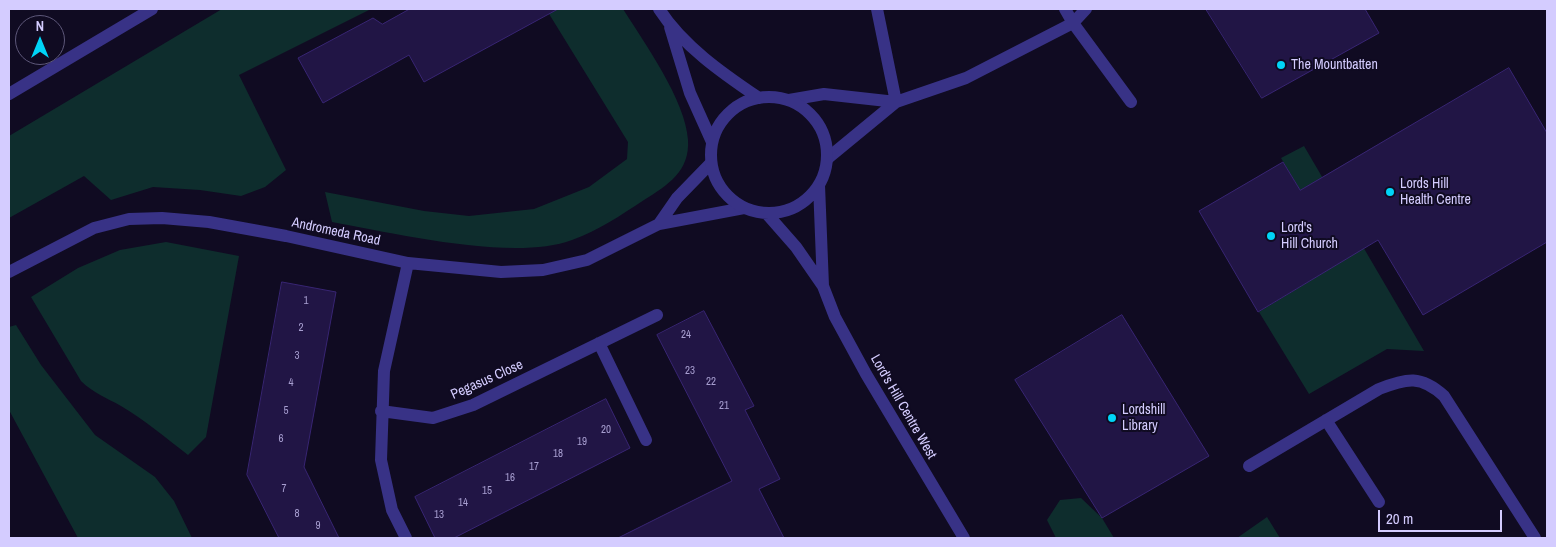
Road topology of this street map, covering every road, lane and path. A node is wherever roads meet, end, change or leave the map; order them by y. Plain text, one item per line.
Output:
1 (152, 9) edge
2 (659, 9) edge
3 (877, 9) edge
4 (1065, 9) edge
5 (1086, 9) edge
6 (1073, 23) junction
7 (670, 27) junction
8 (9, 94) edge
9 (759, 98) junction
10 (789, 100) junction
11 (896, 102) junction
12 (1131, 102) dead end
13 (712, 142) junction
14 (828, 158) junction
15 (711, 163) junction
16 (819, 185) junction
17 (744, 208) junction
18 (768, 214) junction
19 (659, 224) junction
20 (408, 263) junction
21 (9, 272) edge
22 (823, 286) junction
23 (657, 315) dead end
24 (600, 343) junction
25 (381, 411) junction
26 (1326, 420) junction
27 (646, 440) dead end
28 (1249, 466) dead end
29 (1379, 502) dead end
30 (406, 538) edge
31 (964, 538) edge
32 (1535, 538) edge

1 - 8 street
2 - 7 street
3 - 11 street
4 - 6 street
5 - 6 street
6 - 11 street
6 - 12 street
7 - 9 street
7 - 13 street
9 - 10 street
9 - 13 street
10 - 11 street
10 - 14 street
11 - 14 street
13 - 15 street
14 - 16 street
15 - 17 street
15 - 19 street, Andromeda Road
16 - 18 street
16 - 22 street, Lord's Hill Centre West
17 - 18 street
17 - 19 street, Andromeda Road
18 - 22 street, Lord's Hill Centre West
19 - 20 street, Andromeda Road
20 - 21 street, Andromeda Road
20 - 25 street
22 - 31 street, Lord's Hill Centre West
23 - 24 street, Pegasus Close
24 - 25 street, Pegasus Close
24 - 27 street
25 - 30 street
26 - 28 street
26 - 29 street
26 - 32 street

